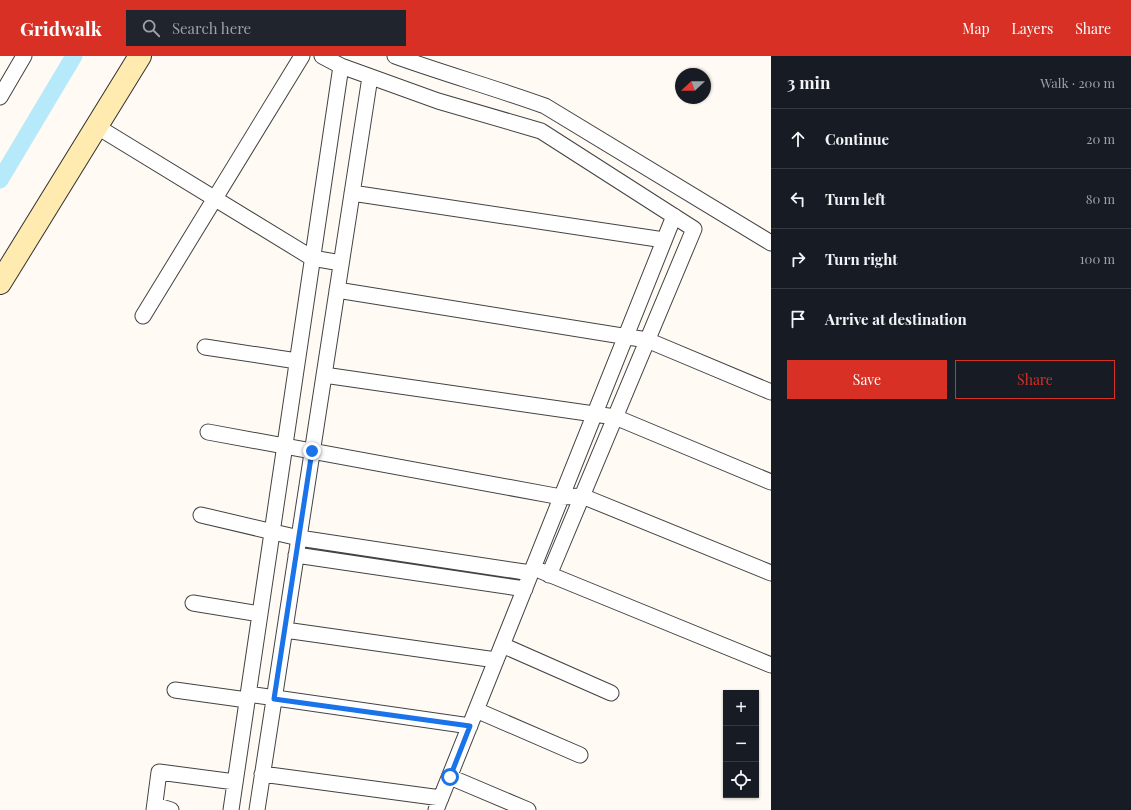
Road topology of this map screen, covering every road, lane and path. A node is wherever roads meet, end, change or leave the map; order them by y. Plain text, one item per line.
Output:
1 (24, 56) edge
2 (140, 56) edge
3 (302, 56) edge
4 (322, 56) edge
5 (395, 56) edge
6 (340, 66) junction
7 (370, 77) junction
8 (0, 97) edge
9 (96, 126) junction
10 (352, 193) junction
11 (215, 199) junction
12 (674, 216) junction
13 (664, 240) junction
14 (771, 243) edge
15 (312, 258) junction
16 (341, 263) junction
17 (0, 283) edge
18 (337, 290) junction
19 (143, 316) dead end
20 (626, 336) junction
21 (648, 340) junction
22 (204, 347) dead end
23 (297, 361) junction
24 (324, 375) junction
25 (771, 392) edge
26 (595, 414) junction
27 (615, 417) junction
28 (208, 432) dead end
29 (284, 446) junction
30 (312, 451) junction
31 (771, 482) edge
32 (582, 496) junction
33 (562, 497) junction
34 (201, 515) dead end
35 (272, 531) junction
36 (299, 538) junction
37 (296, 555) junction
38 (532, 570) junction
39 (771, 573) edge
40 (549, 574) junction
41 (525, 589) junction
42 (193, 603) dead end
43 (260, 614) junction
44 (284, 630) junction
45 (502, 645) junction
46 (496, 660) junction
47 (771, 665) edge
48 (175, 690) dead end
49 (611, 693) dead end
50 (247, 697) junction
51 (274, 699) junction
52 (476, 710) junction
53 (470, 726) junction
54 (580, 755) dead end
55 (262, 774) junction
56 (450, 777) junction
57 (235, 782) junction
58 (438, 804) edge
59 (154, 807) edge
60 (171, 810) edge
61 (231, 810) edge
62 (257, 810) edge
63 (528, 810) edge

1 - 8 street
2 - 9 main road
3 - 11 street
4 - 6 street
5 - 14 street
6 - 7 street
6 - 15 street
7 - 10 street
7 - 12 street
9 - 11 street
9 - 17 main road
10 - 13 street
10 - 16 street
11 - 15 street
11 - 19 street
12 - 13 street
12 - 21 street
13 - 20 street
15 - 16 street
15 - 23 street
16 - 18 street
18 - 20 street
18 - 24 street
20 - 21 street
20 - 26 street
21 - 25 street
21 - 27 street
22 - 23 street
23 - 29 street
24 - 26 street
24 - 30 street
26 - 27 street
26 - 33 street
27 - 31 street
27 - 32 street
28 - 29 street
29 - 30 street
29 - 35 street
30 - 33 street
30 - 36 street
32 - 33 street
32 - 39 street
32 - 40 street
33 - 38 street
34 - 35 street
35 - 36 street
35 - 43 street
36 - 37 street
36 - 38 street
37 - 41 street
37 - 44 street
38 - 40 street
38 - 41 street
40 - 47 street
41 - 45 street
42 - 43 street
43 - 50 street
44 - 46 street
44 - 51 street
45 - 46 street
45 - 49 street
46 - 52 street
48 - 50 street
50 - 51 street
50 - 57 street
51 - 53 street
51 - 55 street
52 - 53 street
52 - 54 street
53 - 56 street
55 - 58 street
55 - 62 street
56 - 58 street
56 - 63 street
57 - 59 street
57 - 61 street
59 - 60 street

